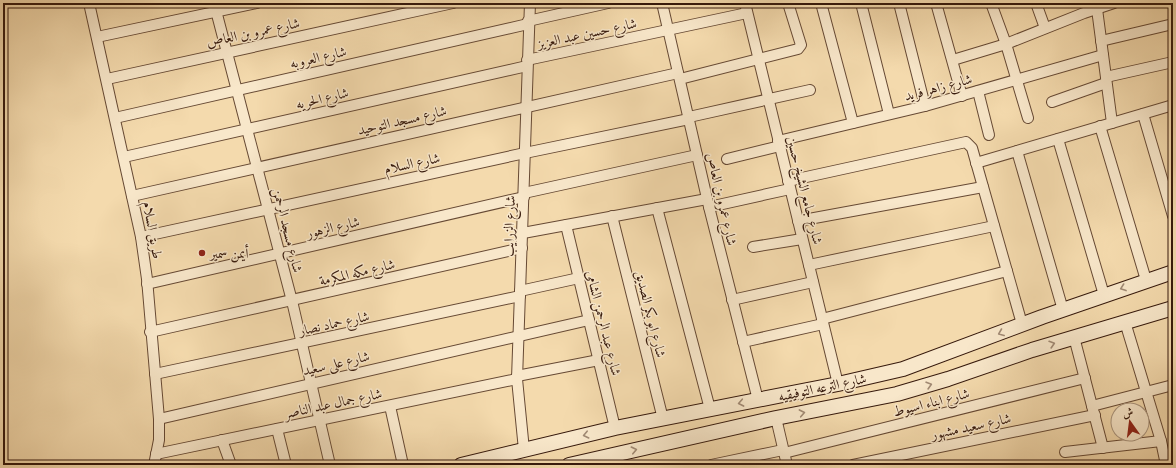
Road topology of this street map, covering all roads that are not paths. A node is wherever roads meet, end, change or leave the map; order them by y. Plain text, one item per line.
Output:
1 (89, 3) edge
2 (257, 3) edge
3 (453, 3) edge
4 (530, 3) edge
5 (608, 3) edge
6 (662, 3) edge
7 (788, 3) edge
8 (821, 3) edge
9 (861, 3) edge
10 (899, 3) edge
11 (936, 3) edge
12 (991, 3) edge
13 (1036, 3) edge
14 (1081, 3) edge
15 (1114, 3) edge
16 (578, 6) edge
17 (215, 7) edge
18 (746, 8) edge
19 (1096, 9) junction
20 (1084, 13) junction
21 (528, 23) junction
22 (1173, 24) edge
23 (1045, 28) junction
24 (668, 29) junction
25 (97, 37) junction
26 (1101, 41) junction
27 (1006, 44) junction
28 (227, 52) junction
29 (1103, 55) junction
30 (758, 59) junction
31 (953, 60) junction
32 (1173, 62) edge
33 (527, 63) junction
34 (679, 76) junction
35 (107, 79) junction
36 (1017, 80) junction
37 (1106, 80) junction
38 (237, 90) junction
39 (810, 90) dead end
40 (978, 91) junction
41 (962, 96) junction
42 (768, 99) junction
43 (1052, 102) dead end
44 (1173, 105) edge
45 (526, 106) junction
46 (925, 106) junction
47 (889, 114) junction
48 (1143, 114) junction
49 (115, 118) junction
50 (689, 118) junction
51 (1028, 118) dead end
52 (853, 123) junction
53 (1112, 123) junction
54 (1100, 126) junction
55 (247, 129) junction
56 (989, 135) dead end
57 (1058, 139) junction
58 (779, 143) junction
59 (1017, 151) junction
60 (525, 152) junction
61 (697, 155) junction
62 (124, 157) junction
63 (726, 159) dead end
64 (976, 163) junction
65 (258, 168) junction
66 (789, 185) junction
67 (983, 187) junction
68 (524, 195) junction
69 (132, 196) junction
70 (708, 203) junction
71 (657, 208) junction
72 (268, 209) junction
73 (612, 216) junction
74 (1173, 216) edge
75 (798, 221) junction
76 (566, 225) junction
77 (994, 226) junction
78 (523, 233) junction
79 (141, 237) junction
80 (802, 239) junction
81 (753, 247) dead end
82 (522, 248) junction
83 (280, 254) junction
84 (809, 265) junction
85 (1007, 271) junction
86 (1173, 272) edge
87 (579, 278) junction
88 (1146, 280) junction
89 (813, 282) junction
90 (147, 284) junction
91 (520, 293) junction
92 (1104, 295) junction
93 (732, 300) junction
94 (292, 301) junction
95 (1173, 308) edge
96 (1063, 310) junction
97 (589, 320) junction
98 (822, 321) junction
99 (1125, 322) junction
100 (1022, 324) junction
101 (150, 332) junction
102 (518, 335) junction
103 (1074, 337) junction
104 (743, 342) junction
105 (302, 344) junction
106 (599, 360) junction
107 (154, 374) junction
108 (517, 378) junction
109 (1085, 378) junction
110 (311, 384) junction
111 (838, 384) junction
112 (1173, 385) edge
113 (1145, 393) junction
114 (758, 400) junction
115 (390, 406) junction
116 (710, 410) junction
117 (1094, 411) junction
118 (776, 418) junction
119 (160, 419) junction
120 (663, 419) junction
121 (320, 420) junction
122 (615, 428) junction
123 (277, 429) junction
124 (222, 440) junction
125 (1161, 442) junction
126 (1103, 448) junction
127 (524, 450) junction
128 (784, 451) junction
129 (1065, 452) dead end
130 (156, 454) junction
131 (725, 464) edge
132 (154, 465) edge
133 (231, 465) edge
134 (286, 465) edge
135 (330, 465) edge
136 (403, 465) edge
137 (461, 465) edge
138 (569, 465) edge
139 (710, 465) edge
140 (787, 465) edge
141 (853, 465) edge
142 (1166, 465) edge

1 - 25 street, طريق السلام
2 - 17 street
3 - 28 street, شارع عمرو بن العاص
4 - 21 street, شارع الزرايب
5 - 16 street, شارع العروبه
6 - 24 street, شارع عمرو بن العاص
7 - 30 street, شارع مسجد التوحيد
8 - 52 street
9 - 47 street
10 - 46 street
11 - 31 street
12 - 27 street
13 - 23 street
14 - 20 street
15 - 19 street
16 - 21 street, شارع العروبه
17 - 25 street
17 - 28 street, شارع مسجد الرحمن
18 - 24 street, شارع حسين عبد العزيز
18 - 30 street, شارع جامع الشيخ حسين
19 - 20 street
19 - 26 street
20 - 23 street
21 - 33 street, شارع الزرايب
21 - 38 street, شارع العروبه
22 - 26 street
23 - 27 street
24 - 33 street, شارع حسين عبد العزيز
24 - 34 street, شارع عمرو بن العاص
25 - 35 street, طريق السلام
26 - 29 street
27 - 31 street
27 - 36 street
28 - 35 street, شارع عمرو بن العاص
28 - 38 street, شارع مسجد الرحمن
29 - 36 street, شارع زاهر فريد
29 - 37 street
30 - 34 street, شارع مسجد التوحيد
30 - 42 street, شارع جامع الشيخ حسين
31 - 41 street
32 - 37 street
33 - 45 street, شارع الزرايب
33 - 55 street, شارع الحريه
34 - 45 street, شارع مسجد التوحيد
34 - 50 street, شارع عمرو بن العاص
35 - 49 street, طريق السلام
36 - 40 street, شارع زاهر فريد
36 - 51 street
37 - 43 street
37 - 53 street
38 - 49 street, شارع العروبه
38 - 55 street, شارع مسجد الرحمن
39 - 42 street
40 - 41 street, شارع زاهر فريد
40 - 56 street
41 - 46 street, شارع زاهر فريد
42 - 50 street
42 - 58 street, شارع جامع الشيخ حسين
44 - 48 street
45 - 60 street, شارع الزرايب
45 - 65 street, شارع مسجد التوحيد
46 - 47 street, شارع زاهر فريد
47 - 52 street, شارع زاهر فريد
48 - 53 street
48 - 74 street
49 - 62 street, طريق السلام
50 - 60 street, شارع السلام
50 - 61 street, شارع عمرو بن العاص
52 - 58 street, شارع زاهر فريد
53 - 54 street
54 - 57 street
54 - 88 street
55 - 62 street, شارع الحريه
55 - 65 street, شارع مسجد الرحمن
57 - 59 street
57 - 92 street
58 - 63 street, شارع زاهر فريد
58 - 66 street, شارع جامع الشيخ حسين
59 - 64 street
59 - 96 street
60 - 68 street, شارع الزرايب
60 - 72 street, شارع السلام
61 - 68 street, شارع الزهور
61 - 70 street, شارع عمرو بن العاص
62 - 69 street, طريق السلام
64 - 66 street
64 - 67 street
65 - 69 street, شارع مسجد التوحيد
65 - 72 street, شارع مسجد الرحمن
66 - 70 street
66 - 75 street, شارع جامع الشيخ حسين
67 - 75 street
67 - 77 street
68 - 78 street, شارع الزرايب
68 - 83 street, شارع الزهور
69 - 79 street, طريق السلام
70 - 71 street
70 - 93 street, شارع عمرو بن العاص
71 - 73 street
71 - 116 street
72 - 79 street, شارع السلام
72 - 83 street, شارع مسجد الرحمن
73 - 76 street
73 - 120 street, شارع ابو بكر الصديق
75 - 80 street, شارع جامع الشيخ حسين
76 - 78 street
76 - 87 street, شارع عبد الرحمن الشامى
77 - 84 street
77 - 85 street
78 - 82 street, شارع الزرايب
79 - 90 street, طريق السلام
80 - 81 street
80 - 84 street, شارع جامع الشيخ حسين
82 - 91 street, شارع الزرايب
82 - 94 street, شارع مكه المكرمة
83 - 90 street, شارع الزهور
83 - 94 street, شارع مسجد الرحمن
84 - 89 street, شارع جامع الشيخ حسين
85 - 98 street
85 - 100 street
86 - 88 main road, شارع الترعه التوفيقيه
87 - 91 street, شارع حماد نصار
87 - 97 street, شارع عبد الرحمن الشامى
88 -> 92 main road, شارع الترعه التوفيقيه
89 - 93 street
89 - 98 street, شارع جامع الشيخ حسين
90 - 101 street, طريق السلام
91 - 102 street, شارع الزرايب
91 - 105 street, شارع حماد نصار
92 - 96 main road, شارع الترعه التوفيقيه
93 - 104 street, شارع عمرو بن العاص
94 - 101 street, شارع مكه المكرمة
94 - 105 street, شارع مسجد الرحمن
95 - 99 main road, شارع الترعه التوفيقيه
96 - 100 main road, شارع الترعه التوفيقيه
97 - 102 street, شارع على سعيد
97 - 106 street, شارع عبد الرحمن الشامى
98 - 104 street
98 - 111 street, شارع جامع الشيخ حسين
99 - 103 main road, شارع الترعه التوفيقيه
99 - 113 street
100 -> 111 main road, شارع الترعه التوفيقيه
101 - 107 street, طريق السلام
102 - 108 street, شارع الزرايب
102 - 110 street, شارع على سعيد
103 - 109 street
118 -> 103 main road, شارع الترعه التوفيقيه
104 - 114 street, شارع عمرو بن العاص
105 - 107 street, شارع حماد نصار
105 - 110 street, شارع مسجد الرحمن
106 - 108 street, شارع جمال عبد الناصر
106 - 122 street, شارع عبد الرحمن الشامى
107 - 119 street, طريق السلام
108 - 115 street, شارع جمال عبد الناصر
108 - 127 street, شارع الزرايب
109 - 117 street
109 - 128 street, شارع ابناء اسيوط
110 - 119 street, شارع على سعيد
110 - 121 street, شارع مسجد الرحمن
111 - 114 main road, شارع الترعه التوفيقيه
112 - 113 street, شارع سعيد مشهور
113 - 117 street, شارع سعيد مشهور
113 - 125 street
114 -> 116 main road, شارع الترعه التوفيقيه
115 - 121 street, شارع جمال عبد الناصر
115 - 136 street
116 - 120 main road, شارع الترعه التوفيقيه
117 - 126 street
117 - 141 street, شارع سعيد مشهور
118 - 128 street
138 -> 118 main road, شارع الترعه التوفيقيه
119 - 130 street, طريق السلام
120 - 122 main road, شارع الترعه التوفيقيه
121 - 123 street, شارع جمال عبد الناصر
121 - 135 street, شارع مسجد الرحمن
122 -> 127 main road, شارع الترعه التوفيقيه
123 - 124 street, شارع جمال عبد الناصر
123 - 134 street
124 - 130 street, شارع جمال عبد الناصر
124 - 133 street
125 - 126 street
125 - 142 street
126 - 129 street
127 - 137 main road, شارع الترعه التوفيقيه
128 - 131 street, شارع ابناء اسيوط
128 - 140 street
130 - 132 street, طريق السلام
131 - 139 street, شارع ابناء اسيوط

